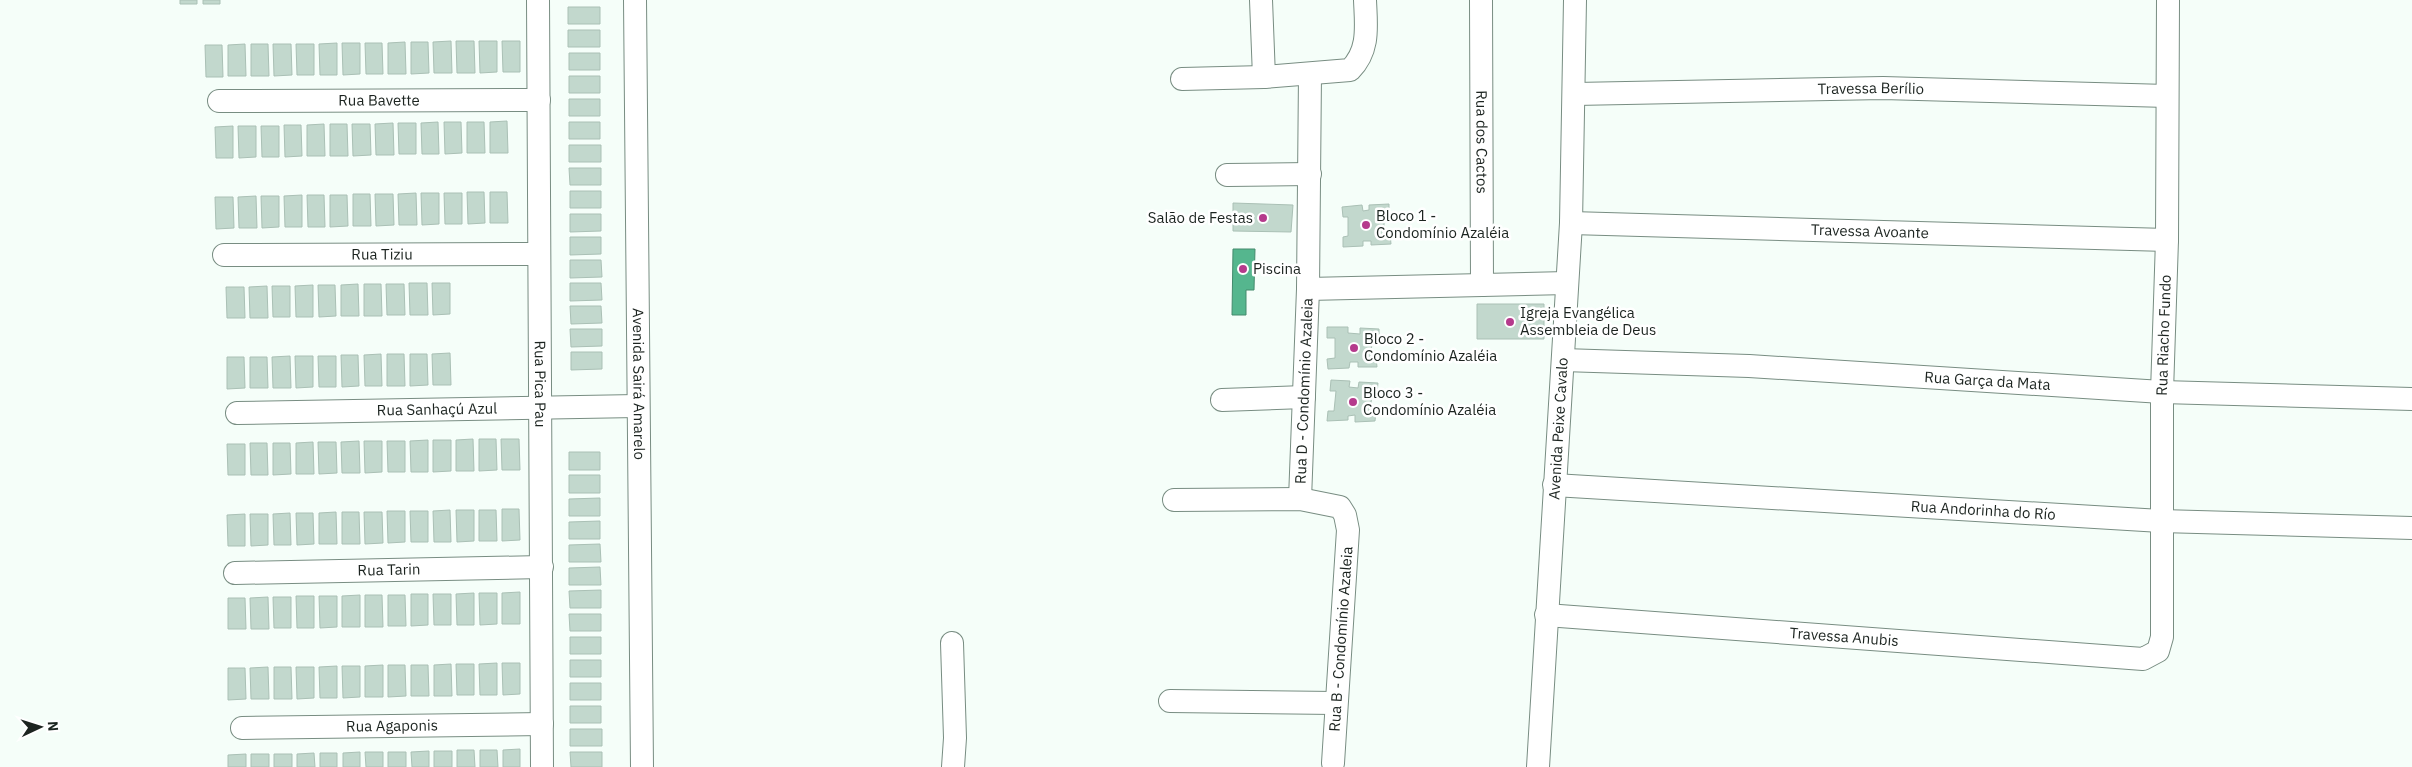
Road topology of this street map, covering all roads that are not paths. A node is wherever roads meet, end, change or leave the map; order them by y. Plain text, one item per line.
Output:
1 (538, 0) edge
2 (635, 0) edge
3 (1261, 0) edge
4 (1365, 0) edge
5 (1481, 0) edge
6 (1575, 0) edge
7 (2168, 0) edge
8 (1310, 74) junction
9 (1264, 77) junction
10 (1182, 79) dead end
11 (1575, 94) junction
12 (2167, 96) junction
13 (539, 100) junction
14 (220, 101) dead end
15 (1310, 174) junction
16 (1226, 175) dead end
17 (1572, 223) junction
18 (2167, 240) junction
19 (539, 254) junction
20 (224, 255) dead end
21 (1567, 284) junction
22 (1482, 285) junction
23 (1308, 289) junction
24 (1563, 360) junction
25 (2162, 392) junction
26 (1304, 397) junction
27 (2412, 399) edge
28 (1222, 400) dead end
29 (637, 406) junction
30 (540, 408) junction
31 (237, 413) dead end
32 (1554, 485) junction
33 (1300, 499) junction
34 (1174, 500) dead end
35 (2161, 521) junction
36 (2412, 528) edge
37 (542, 567) junction
38 (235, 573) dead end
39 (1546, 614) junction
40 (952, 643) dead end
41 (2143, 659) joint
42 (1170, 701) dead end
43 (1335, 703) junction
44 (542, 724) junction
45 (242, 728) dead end
46 (1333, 763) dead end
47 (542, 767) edge
48 (642, 767) edge
49 (953, 767) edge
50 (1538, 767) edge

1 - 13 street, Rua Pica Pau
2 - 29 street, Avenida Sairá Amarelo
3 - 9 street
4 - 8 street
5 - 22 street, Rua dos Cactos
6 - 11 street, Avenida Peixe Cavalo
7 - 12 street, Rua Riacho Fundo
8 - 9 street
8 - 15 street, Rua D - Condomínio Azaleia
9 - 10 street
11 - 12 street, Travessa Berílio
11 - 17 street, Avenida Peixe Cavalo
12 - 18 street, Rua Riacho Fundo
13 - 14 street, Rua Bavette
13 - 19 street, Rua Pica Pau
15 - 16 street
15 - 23 street, Rua D - Condomínio Azaleia
17 - 18 street, Travessa Avoante
17 - 21 street, Avenida Peixe Cavalo
18 - 25 street, Rua Riacho Fundo
19 - 20 street, Rua Tiziu
19 - 30 street, Rua Pica Pau
21 - 22 street
21 - 24 street, Avenida Peixe Cavalo
22 - 23 street
23 - 26 street, Rua D - Condomínio Azaleia
24 - 25 street, Rua Garça da Mata
24 - 32 street, Avenida Peixe Cavalo
25 - 27 street, Rua Garça da Mata
25 - 35 street, Rua Riacho Fundo
26 - 28 street
26 - 33 street, Rua D - Condomínio Azaleia
29 - 30 street, Rua Sanhaçú Azul
29 - 48 street, Avenida Sairá Amarelo
30 - 31 street, Rua Sanhaçú Azul
30 - 37 street, Rua Pica Pau
32 - 35 street, Rua Andorinha do Río
32 - 39 street, Avenida Peixe Cavalo
33 - 34 street
33 - 43 street, Rua B - Condomínio Azaleia
35 - 36 street, Rua Andorinha do Río
35 - 41 street, Rua Riacho Fundo
37 - 38 street, Rua Tarin
37 - 44 street, Rua Pica Pau
39 - 41 street, Travessa Anubis
39 - 50 street, Avenida Peixe Cavalo
40 - 49 street
42 - 43 street
43 - 46 street, Rua B - Condomínio Azaleia
44 - 45 street, Rua Agaponis
44 - 47 street, Rua Pica Pau

